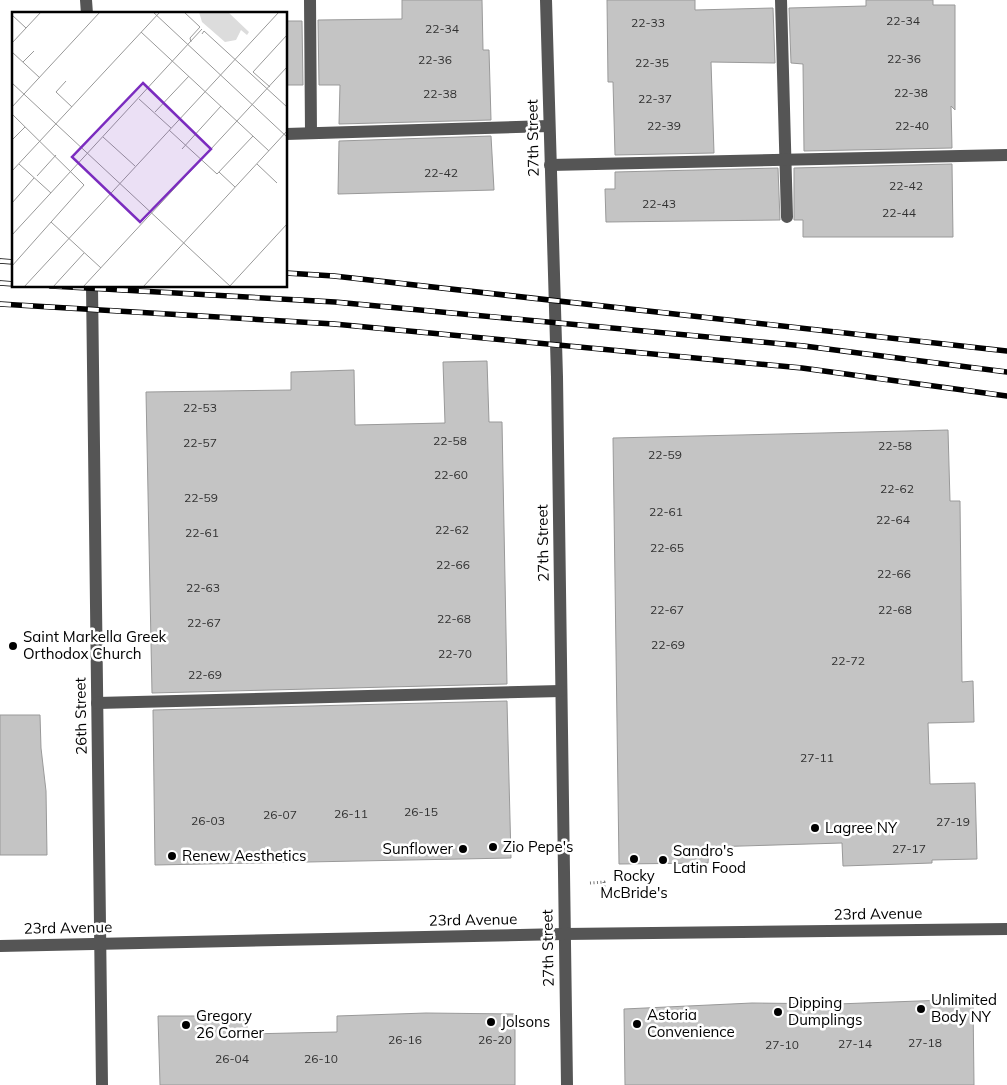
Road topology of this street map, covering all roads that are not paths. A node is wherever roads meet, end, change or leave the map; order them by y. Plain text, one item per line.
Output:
1 (310, 0) edge
2 (546, 0) edge
3 (782, 0) edge
4 (549, 126) junction
5 (311, 133) junction
6 (288, 134) edge
7 (1007, 155) edge
8 (785, 158) junction
9 (550, 165) junction
10 (787, 217) dead end
11 (92, 288) edge
12 (561, 691) junction
13 (97, 703) junction
14 (1007, 929) edge
15 (564, 934) junction
16 (100, 944) junction
17 (0, 946) edge
18 (102, 1085) edge
19 (567, 1085) edge

1 - 5 street
2 - 4 street, 27th Street
3 - 8 street
4 - 5 street
4 - 9 street, 27th Street
5 - 6 street
7 - 8 street
8 - 9 street
8 - 10 street
9 - 12 street, 27th Street
11 - 13 street, 26th Street
12 - 13 street
12 - 15 street, 27th Street
13 - 16 street, 26th Street
14 - 15 street, 23rd Avenue
15 - 16 street, 23rd Avenue
15 - 19 street, 27th Street
16 - 17 street, 23rd Avenue
16 - 18 street, 26th Street

